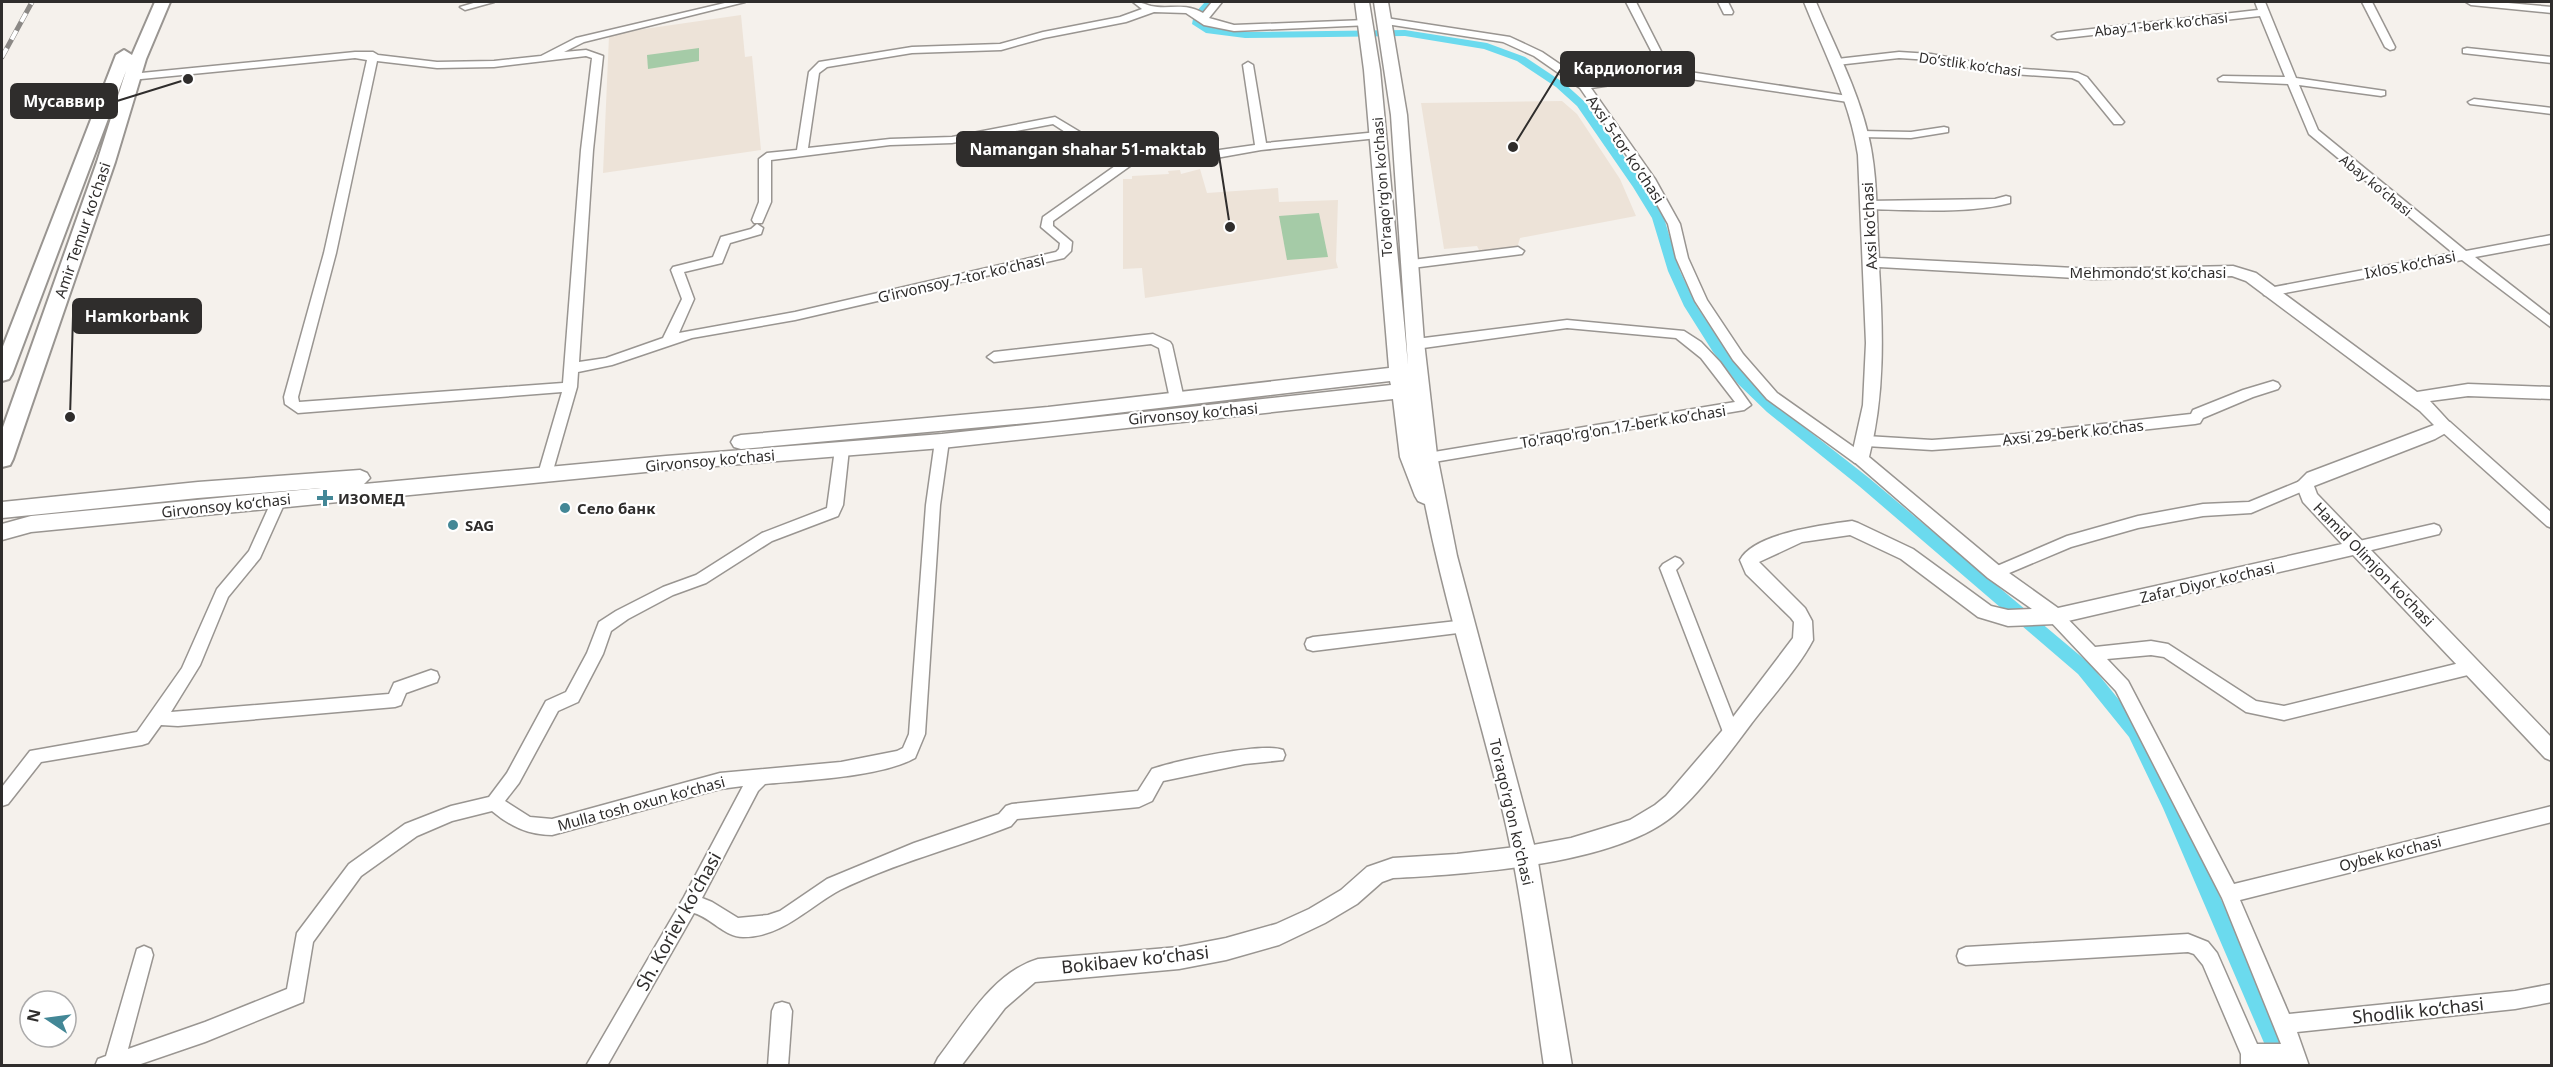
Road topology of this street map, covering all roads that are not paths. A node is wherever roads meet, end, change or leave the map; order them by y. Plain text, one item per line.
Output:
1 (148, 2) edge
2 (162, 2) edge
3 (489, 2) edge
4 (740, 2) edge
5 (1138, 2) edge
6 (1217, 2) edge
7 (1362, 2) edge
8 (1381, 2) edge
9 (1631, 2) edge
10 (1810, 2) edge
11 (2367, 2) edge
12 (2471, 2) edge
13 (465, 7) dead end
14 (2262, 7) edge
15 (1154, 9) junction
16 (2552, 10) edge
17 (1205, 17) junction
18 (1386, 21) junction
19 (1366, 23) junction
20 (2057, 36) dead end
21 (2390, 47) dead end
22 (2467, 51) dead end
23 (373, 55) junction
24 (543, 59) junction
25 (2552, 60) edge
26 (1837, 62) junction
27 (1248, 65) dead end
28 (1666, 72) junction
29 (131, 77) junction
30 (2223, 79) dead end
31 (2293, 81) junction
32 (1584, 86) junction
33 (2381, 93) dead end
34 (1848, 99) junction
35 (2474, 102) dead end
36 (2552, 111) edge
37 (2118, 122) dead end
38 (1944, 130) dead end
39 (1861, 134) junction
40 (1378, 135) junction
41 (1261, 147) junction
42 (1140, 152) junction
43 (802, 153) junction
44 (106, 162) junction
45 (80, 167) junction
46 (2006, 200) dead end
47 (1868, 205) junction
48 (2552, 239) edge
49 (1518, 251) dead end
50 (2462, 254) junction
51 (1871, 262) junction
52 (1412, 264) junction
53 (2269, 292) junction
54 (2552, 324) edge
55 (669, 340) junction
56 (1416, 344) junction
57 (994, 357) dead end
58 (572, 368) junction
59 (2, 374) edge
60 (1409, 381) junction
61 (2272, 386) dead end
62 (570, 387) junction
63 (2552, 393) edge
64 (2413, 398) junction
65 (1177, 399) junction
66 (2445, 426) junction
67 (942, 441) junction
68 (1866, 441) junction
69 (842, 449) junction
70 (1428, 458) junction
71 (2, 459) edge
72 (1860, 459) junction
73 (548, 467) junction
74 (2305, 484) junction
75 (279, 500) junction
76 (2, 510) edge
77 (2552, 522) edge
78 (2434, 530) dead end
79 (2, 532) edge
80 (2358, 547) junction
81 (1449, 563) junction
82 (1675, 563) dead end
83 (1995, 573) junction
84 (2049, 617) junction
85 (1466, 626) junction
86 (1313, 644) dead end
87 (2094, 654) junction
88 (2472, 667) junction
89 (431, 677) dead end
90 (162, 714) junction
91 (1731, 732) junction
92 (2552, 752) edge
93 (1277, 755) dead end
94 (760, 778) junction
95 (2, 799) edge
96 (494, 803) junction
97 (2552, 814) edge
98 (1525, 856) junction
99 (2229, 894) junction
100 (690, 903) junction
101 (144, 955) dead end
102 (1966, 956) dead end
103 (2552, 993) edge
104 (782, 1011) dead end
105 (2284, 1024) junction
106 (2251, 1060) edge
107 (2297, 1060) edge
108 (110, 1064) edge
109 (596, 1065) edge
110 (778, 1065) edge
111 (946, 1065) edge
112 (1558, 1065) edge

1 - 45 main road, Amir Temur koʻchasi
2 - 29 main road, Amir Temur koʻchasi
3 - 13 street
4 - 24 street
5 - 15 street
6 - 17 street
7 - 19 main road, To'raqo'rg'on ko'chasi
8 - 18 main road, To'raqo'rg'on ko'chasi
9 - 28 street
10 - 26 street, Axsi ko'chasi
11 - 21 street
12 - 16 street
14 - 20 street, Аbay 1-berk koʼchasi
14 - 31 street, Abay koʻchasi
15 - 17 street
15 - 43 street
17 - 19 street
18 - 32 street, Аxsi 5-tor koʼchasi
18 - 52 main road, To'raqo'rg'on ko'chasi
19 - 40 main road, To'raqo'rg'on ko'chasi
22 - 25 street
23 - 24 street
23 - 29 street
23 - 62 street
24 - 58 street
26 - 34 street, Axsi ko'chasi
26 - 37 street, Doʻstlik koʻchasi
27 - 41 street
28 - 32 street
28 - 34 street
29 - 44 main road, Amir Temur koʻchasi
30 - 31 street
31 - 33 street
31 - 50 street, Abay koʻchasi
32 - 72 street, Аxsi 5-tor koʼchasi
34 - 39 street, Axsi ko'chasi
35 - 36 street
38 - 39 street
39 - 47 street, Axsi ko'chasi
40 - 41 street
40 - 60 main road, To'raqo'rg'on ko'chasi
41 - 42 street
42 - 43 street
42 - 55 street, Gʼirvonsoy 7-tor koʼchasi
43 - 55 street
44 - 45 main road
44 - 71 main road, Amir Temur koʻchasi
45 - 59 main road, Amir Temur koʻchasi
46 - 47 street
47 - 51 street, Axsi ko'chasi
48 - 50 street, Ixlos koʻchasi
49 - 52 street
50 - 53 street, Ixlos koʻchasi
50 - 54 street, Abay koʻchasi
51 - 53 street, Mehmondoʻst koʻchasi
51 - 68 street, Axsi ko'chasi
52 - 56 main road, To'raqo'rg'on ko'chasi
53 - 64 street, Mehmondoʻst koʻchasi
55 - 58 street, Gʼirvonsoy 7-tor koʼchasi
56 - 60 main road, To'raqo'rg'on ko'chasi
56 - 70 street, To'raqo'rg'on 17-berk koʼchasi
57 - 65 street
58 - 62 street
60 - 65 main road, Girvonsoy koʻchasi
60 - 67 main road, Girvonsoy koʻchasi
60 - 70 main road, To'raqo'rg'on ko'chasi
60 - 81 main road, To'raqo'rg'on ko'chasi
61 - 68 street, Аxsi 29-berk koʼchas
62 - 73 street
63 - 64 street
64 - 66 street, Mehmondoʻst koʻchasi
65 - 73 main road, Girvonsoy koʻchasi
66 - 74 street, Hamid Olimjon ko'chasi
66 - 77 street
67 - 69 main road, Girvonsoy koʻchasi
67 - 94 street, Mulla tosh oxun koʻchasi
68 - 72 street, Axsi ko'chasi
69 - 73 main road, Girvonsoy koʻchasi
69 - 96 street
70 - 81 main road, To'raqo'rg'on ko'chasi
72 - 83 street
73 - 75 main road, Girvonsoy koʻchasi
73 - 76 main road, Girvonsoy koʻchasi
74 - 80 street, Hamid Olimjon ko'chasi
74 - 83 street
75 - 79 main road, Girvonsoy koʻchasi
75 - 90 street
78 - 80 street
80 - 84 street, Zafar Diyor koʻchasi
80 - 88 street, Hamid Olimjon ko'chasi
81 - 85 main road, To'raqo'rg'on ko'chasi
82 - 91 street
83 - 84 street
84 - 87 street
84 - 91 street, Zafar Diyor koʻchasi
85 - 86 street
85 - 98 main road, To'raqo'rg'on ko'chasi
87 - 88 street
87 - 99 street
88 - 92 street, Hamid Olimjon ko'chasi
89 - 90 street
90 - 95 street
91 - 98 street, Bokibaev koʻchasi
93 - 100 street
94 - 96 street, Mulla tosh oxun koʻchasi
94 - 100 street, Sh. Koriev koʻchasi
96 - 108 street
97 - 99 street, Oybek koʻchasi
98 - 111 street, Bokibaev koʻchasi
98 - 112 main road, To'raqo'rg'on ko'chasi
99 - 105 street
100 - 109 street, Sh. Koriev koʻchasi
101 - 108 street
102 - 106 street
103 - 105 street, Shodlik ko‘chasi
104 - 110 street
105 - 107 street
106 - 107 street

